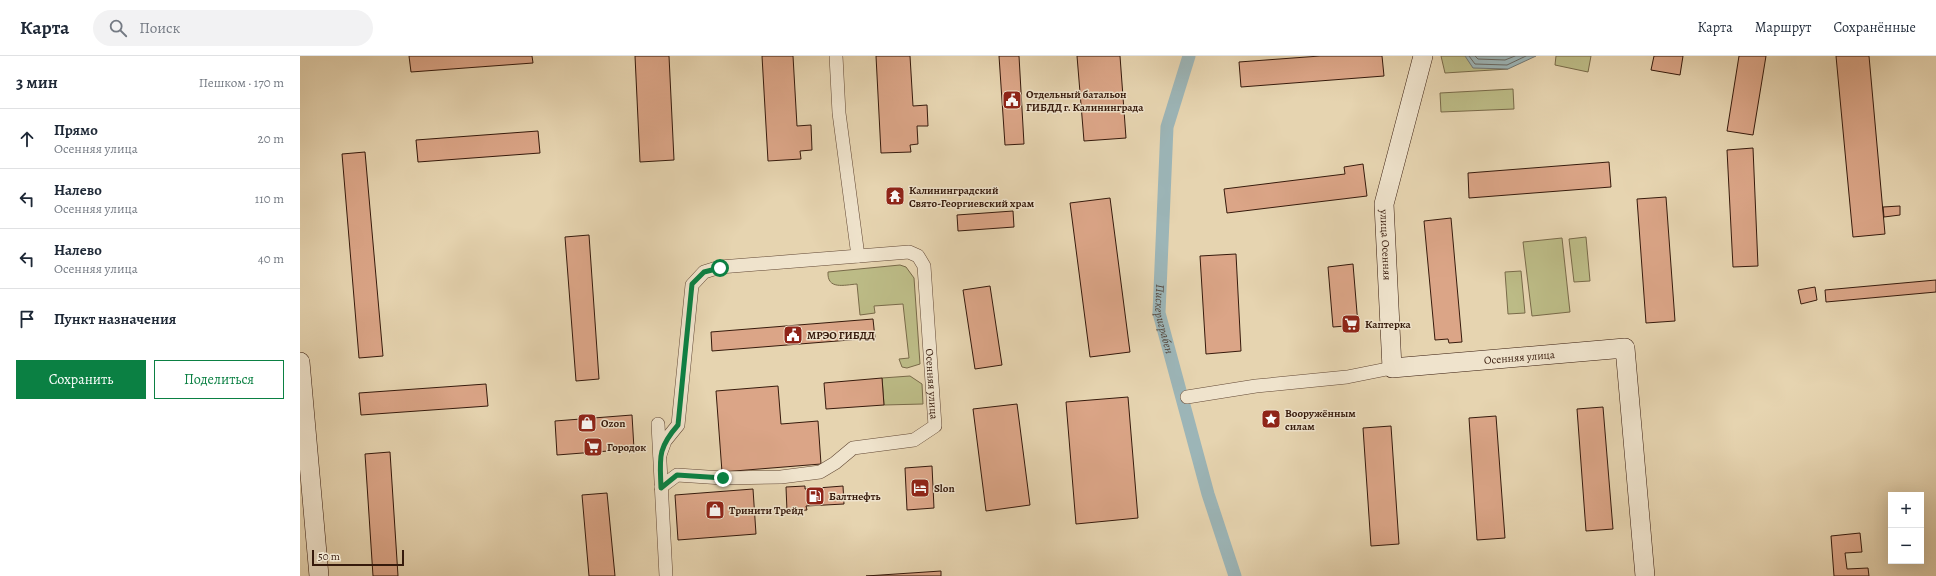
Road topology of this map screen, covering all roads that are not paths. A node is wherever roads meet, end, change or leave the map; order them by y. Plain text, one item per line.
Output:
1 (836, 56) edge
2 (1423, 56) edge
3 (858, 256) junction
4 (300, 362) edge
5 (1392, 368) junction
6 (1187, 397) dead end
7 (658, 424) dead end
8 (660, 455) junction
9 (661, 488) junction
10 (319, 576) edge
11 (666, 576) edge
12 (1645, 576) edge

1 - 3 street
2 - 5 street, улица Осенняя
3 - 8 street, Осенняя улица
3 - 9 street, Осенняя улица
4 - 10 street
5 - 6 street, Осенняя улица
5 - 12 street, Осенняя улица
7 - 8 street, Осенняя улица
8 - 9 street, Осенняя улица
9 - 11 street, Осенняя улица

